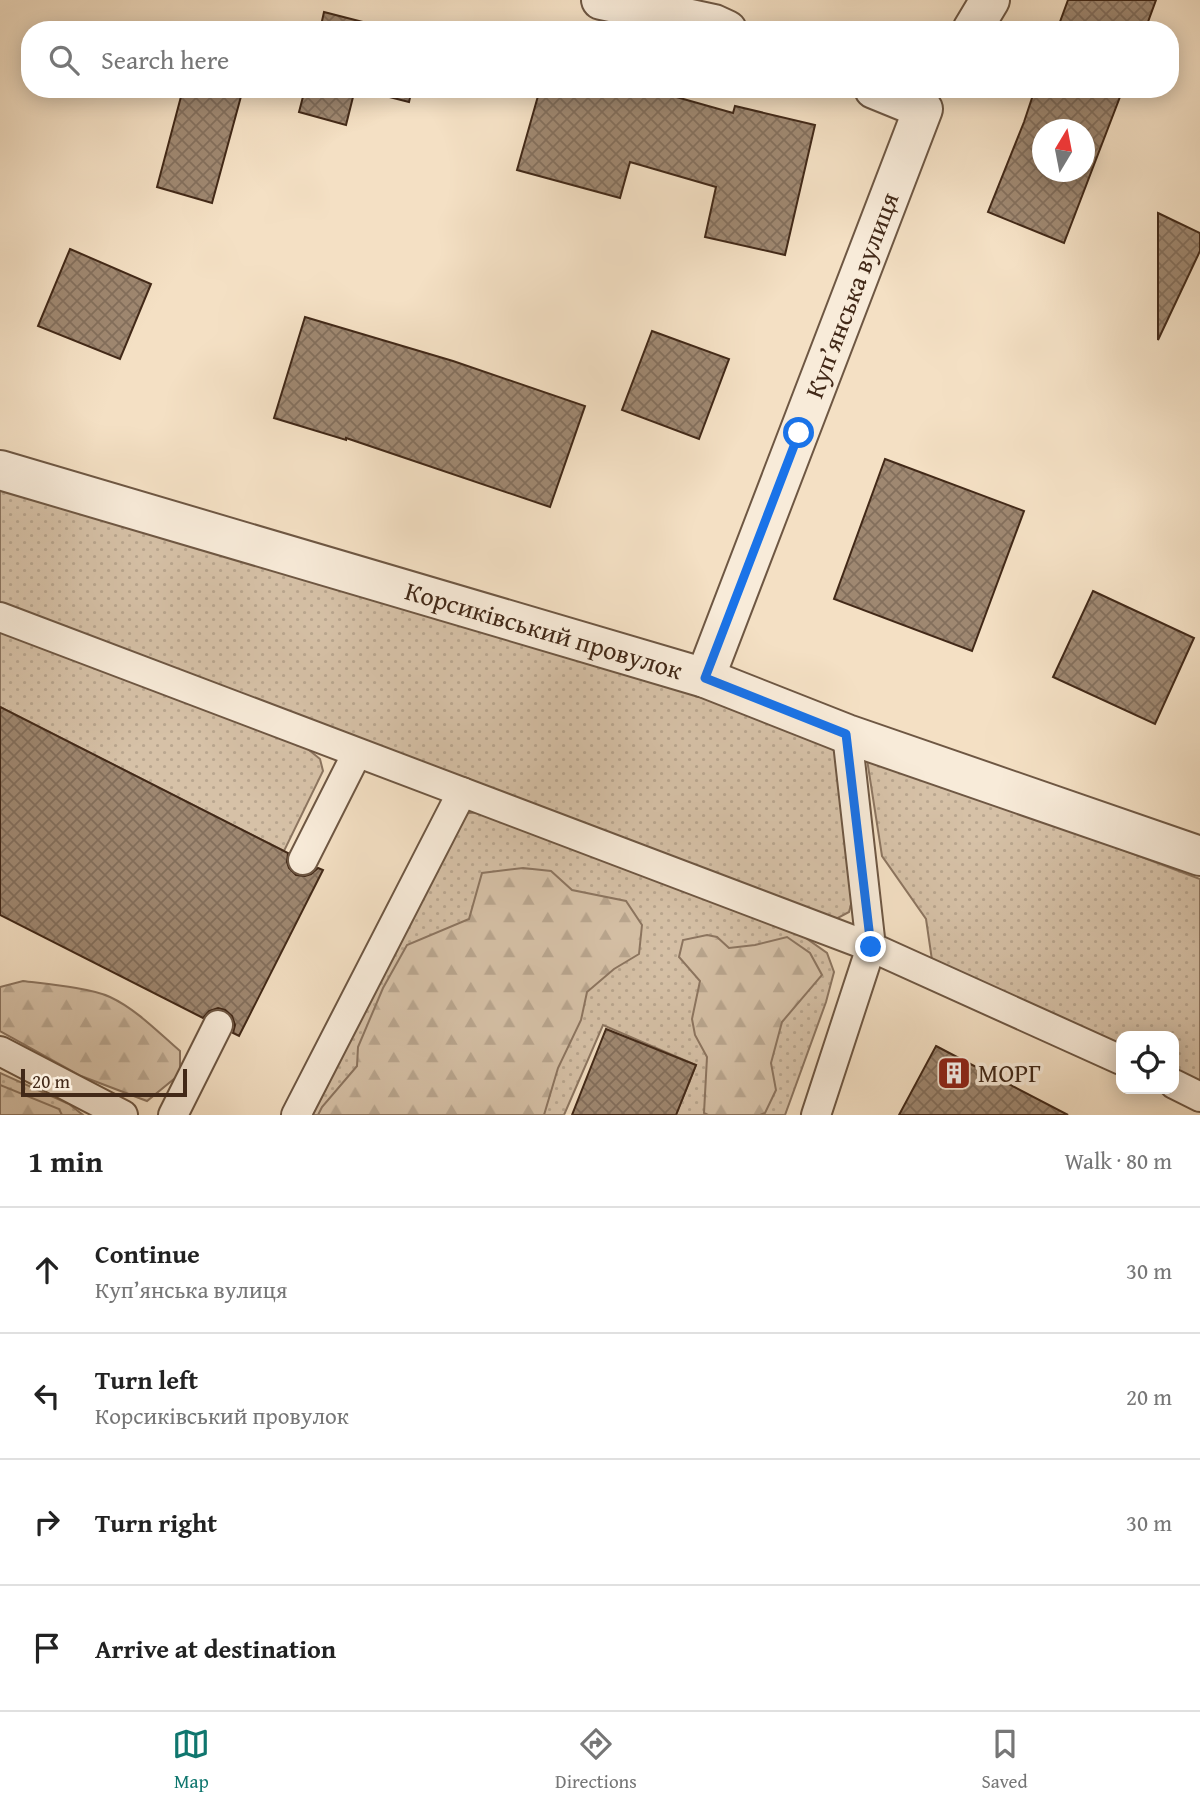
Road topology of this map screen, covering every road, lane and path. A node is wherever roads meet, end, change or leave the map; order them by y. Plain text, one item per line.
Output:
1 (601, 0) edge
2 (990, 0) edge
3 (700, 21) edge
4 (977, 21) edge
5 (930, 99) edge
6 (0, 470) edge
7 (0, 617) edge
8 (705, 678) junction
9 (846, 734) junction
10 (357, 752) junction
11 (463, 792) junction
12 (1200, 856) edge
13 (303, 860) dead end
14 (871, 947) junction
15 (218, 1025) dead end
16 (0, 1051) edge
17 (1116, 1058) edge
18 (1179, 1086) edge
19 (1200, 1097) edge
20 (123, 1115) edge
21 (173, 1115) edge
22 (296, 1115) edge
23 (816, 1115) edge

1 - 3 street
2 - 4 street
5 - 8 street, Куп’янська вулиця
6 - 8 street, Корсиківський провулок
7 - 10 lane
8 - 9 street, Корсиківський провулок
9 - 12 street, Корсиківський провулок
9 - 14 lane
10 - 11 lane
10 - 13 lane
11 - 14 lane
11 - 22 lane
14 - 17 lane
14 - 23 lane
15 - 21 lane
16 - 20 lane
18 - 19 lane

